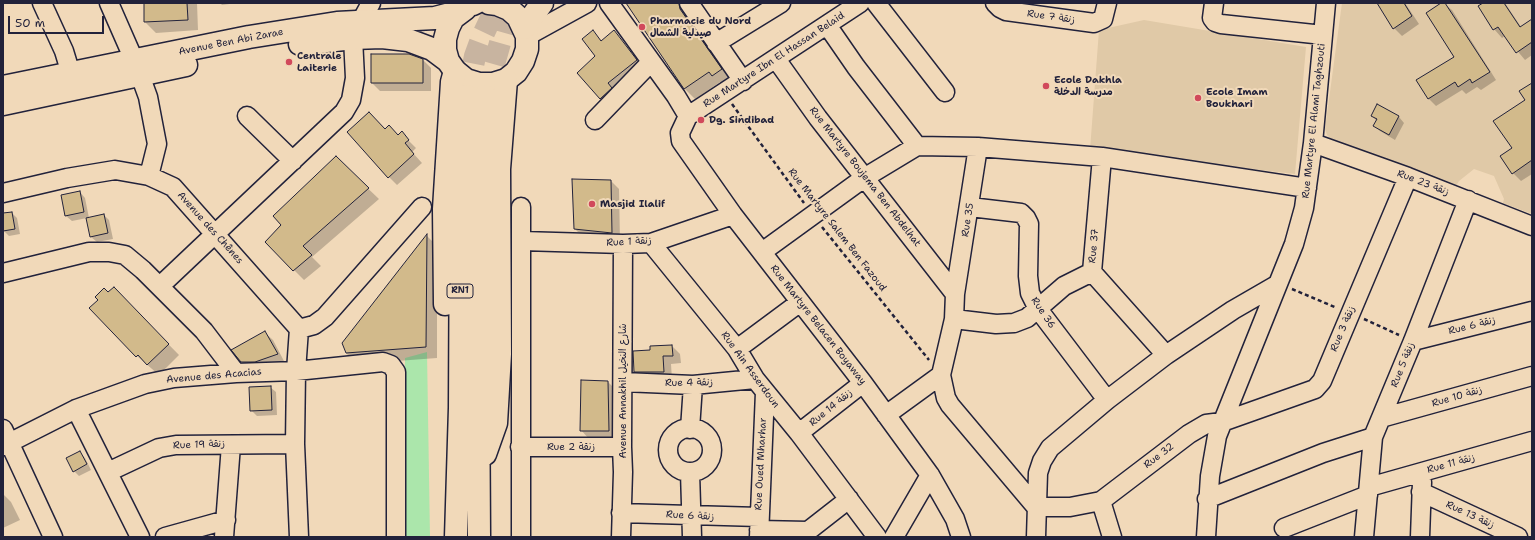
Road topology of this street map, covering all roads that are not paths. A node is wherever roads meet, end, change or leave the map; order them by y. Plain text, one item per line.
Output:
1 (42, 3) edge
2 (109, 3) edge
3 (371, 3) edge
4 (542, 3) edge
5 (587, 3) edge
6 (609, 3) edge
7 (689, 3) edge
8 (781, 3) edge
9 (860, 3) edge
10 (876, 3) edge
11 (995, 3) edge
12 (1214, 3) edge
13 (1326, 3) edge
14 (476, 5) edge
15 (1106, 9) edge
16 (827, 24) junction
17 (357, 30) junction
18 (525, 32) junction
19 (1323, 35) junction
20 (716, 43) junction
21 (776, 59) junction
22 (651, 62) junction
23 (452, 66) junction
24 (137, 68) junction
25 (71, 74) junction
26 (506, 80) junction
27 (743, 81) junction
28 (3, 87) edge
29 (944, 92) dead end
30 (3, 104) edge
31 (247, 116) dead end
32 (688, 116) junction
33 (595, 120) dead end
34 (1313, 143) junction
35 (917, 146) junction
36 (978, 147) junction
37 (1102, 157) junction
38 (293, 160) junction
39 (150, 176) junction
40 (1408, 177) junction
41 (864, 178) junction
42 (1307, 188) junction
43 (3, 194) edge
44 (1468, 200) junction
45 (422, 207) dead end
46 (521, 207) dead end
47 (970, 207) junction
48 (732, 215) junction
49 (1532, 226) edge
50 (215, 234) junction
51 (522, 241) junction
52 (651, 242) junction
53 (623, 244) junction
54 (762, 252) junction
55 (1092, 272) junction
56 (3, 273) edge
57 (1278, 284) junction
58 (160, 286) junction
59 (955, 294) junction
60 (799, 303) junction
61 (1038, 309) junction
62 (1532, 311) edge
63 (954, 319) junction
64 (299, 329) junction
65 (1413, 341) junction
66 (736, 349) junction
67 (1166, 355) junction
68 (296, 371) junction
69 (236, 373) junction
70 (941, 375) junction
71 (1532, 376) edge
72 (623, 382) junction
73 (863, 383) junction
74 (693, 385) junction
75 (760, 386) junction
76 (1107, 400) junction
77 (76, 409) junction
78 (886, 415) junction
79 (1381, 418) junction
80 (1222, 422) junction
81 (690, 428) junction
82 (799, 434) junction
83 (1373, 438) junction
84 (5, 440) edge
85 (1532, 441) edge
86 (231, 444) junction
87 (296, 444) junction
88 (520, 447) junction
89 (622, 447) junction
90 (480, 471) junction
91 (108, 472) junction
92 (690, 472) junction
93 (1423, 472) junction
94 (930, 475) junction
95 (456, 486) junction
96 (1369, 491) junction
97 (1421, 492) junction
98 (1208, 499) junction
99 (849, 500) junction
100 (1101, 501) junction
101 (1036, 507) junction
102 (621, 514) junction
103 (692, 515) junction
104 (225, 528) edge
105 (759, 528) edge
106 (1284, 528) dead end
107 (810, 534) edge
108 (53, 537) edge
109 (140, 537) edge
110 (165, 537) edge
111 (299, 537) edge
112 (396, 537) edge
113 (456, 537) edge
114 (480, 537) edge
115 (521, 537) edge
116 (621, 537) edge
117 (692, 537) edge
118 (876, 537) edge
119 (894, 537) edge
120 (961, 537) edge
121 (1036, 537) edge
122 (1112, 537) edge
123 (1206, 537) edge
124 (1364, 537) edge
125 (1420, 537) edge
126 (1518, 537) edge

1 - 25 street
2 - 24 street
3 - 17 street
4 - 18 main road
5 - 18 street
6 - 22 street
7 - 20 street
8 - 20 street
9 - 16 street, Rue Martyre Ibn El Hassan Belaid
10 - 29 street
11 - 15 street, Rue 7 زنقة
12 - 19 street
13 - 19 street, Rue Martyre El Alami Taghzouti
14 - 17 main road, Avenue Ben Abi Zarae
14 - 18 main road
14 - 23 main road
16 - 21 street, Rue Martyre Ibn El Hassan Belaid
16 - 35 street
17 - 23 main road, Avenue Ben Abi Zarae
17 - 24 main road, Avenue Ben Abi Zarae
17 - 38 street
18 - 26 main road
19 - 34 street, Rue Martyre El Alami Taghzouti
20 - 27 street
21 - 27 street, Rue Martyre Ibn El Hassan Belaid
21 - 41 street, Rue Martyre Boujema Ben Abdelhat
22 - 32 street
22 - 33 street
23 - 26 main road
23 - 95 main road
24 - 25 main road, Avenue Ben Abi Zarae
24 - 30 main road, Avenue Ben Abi Zarae
24 - 39 street
25 - 28 main road, Avenue Ben Abi Zarae
26 - 90 main road
27 - 32 street, Rue Martyre Ibn El Hassan Belaid
31 - 38 street
32 - 48 street, Rue Martyre Belacen Boyaway
34 - 40 street, Rue 23 زنقة
34 - 42 street, Rue Martyre El Alami Taghzouti
35 - 36 street
35 - 41 street
36 - 37 street
36 - 47 street, Rue 35
37 - 42 street
37 - 55 street, Rue 37
38 - 50 street
39 - 43 street, Avenue des Chênes
39 - 50 street, Avenue des Chênes
40 - 44 street, Rue 23 زنقة
40 - 80 street, Rue 3 زنقة
41 - 54 street
41 - 59 street, Rue Martyre Boujema Ben Abdelhat
42 - 57 street, Rue Martyre El Alami Taghzouti
44 - 49 street, Rue 23 زنقة
44 - 65 street, Rue 5 زنقة
45 - 64 street
46 - 51 street
47 - 59 street, Rue 35
47 - 61 street, Rue 36
48 - 52 street, Rue 1 زنقة
48 - 54 street, Rue Martyre Belacen Boyaway
50 - 58 street
50 - 64 street, Avenue des Chênes
51 - 53 street, Rue 1 زنقة
51 - 88 street
52 - 53 street, Rue 1 زنقة
52 - 66 street, Rue Ain Asserdoun
53 - 72 street, Avenue Annakhil شارع النخيل
54 - 60 street, Rue Martyre Belacen Boyaway
55 - 61 street
55 - 67 street, Rue 37
56 - 58 street
57 - 67 street
57 - 80 street, Rue Martyre El Alami Taghzouti
58 - 69 street
59 - 63 street, Rue 35
60 - 66 street
60 - 73 street, Rue Martyre Belacen Boyaway
61 - 63 street
61 - 76 street, Rue 36
62 - 65 street, Rue 6 زنقة
63 - 70 street, Rue 35
64 - 68 street
65 - 79 street, Rue 5 زنقة
66 - 75 street, Rue Ain Asserdoun
67 - 76 street
68 - 69 street, Avenue des Acacias
68 - 87 street
68 - 112 street, Avenue des Acacias
69 - 77 street, Avenue des Acacias
70 - 78 street
70 - 101 street
71 - 79 street, Rue 10 زنقة
72 - 74 street, Rue 4 زنقة
72 - 89 street, Avenue Annakhil شارع النخيل
73 - 78 street, Rue Martyre Belacen Boyaway
73 - 82 street, Rue 14 زنقة
74 - 75 street, Rue 4 زنقة
74 - 81 street
75 - 82 street, Rue Ain Asserdoun
75 - 105 street, Rue Oued Mharhar
76 - 101 street
77 - 84 street, Avenue des Acacias
77 - 91 street
78 - 94 street, Rue Martyre Belacen Boyaway
79 - 83 street, Rue 5 زنقة
80 - 98 street, Rue Martyre El Alami Taghzouti
80 - 100 street, Rue 32
81 - 92 street
81 - 92 street
82 - 99 street, Rue Ain Asserdoun
83 - 96 street, Rue 5 زنقة
83 - 98 street
84 - 108 street
85 - 93 street, Rue 11 زنقة
86 - 87 street, Rue 19 زنقة
86 - 91 street, Rue 19 زنقة
86 - 104 street
87 - 111 street
88 - 89 street, Rue 2 زنقة
88 - 115 street
89 - 102 street, Avenue Annakhil شارع النخيل
90 - 95 main road, RN1
90 - 114 main road, RN1
91 - 109 street
92 - 103 street
93 - 96 street, Rue 11 زنقة
93 - 97 street
94 - 119 street
94 - 120 street, Rue Martyre Belacen Boyaway
95 - 113 main road, RN1
96 - 106 street, Rue 11 زنقة
96 - 124 street, Rue 5 زنقة
97 - 125 street
97 - 126 street, Rue 13 زنقة
98 - 123 street, Rue Martyre El Alami Taghzouti
99 - 107 street
99 - 118 street, Rue Ain Asserdoun
100 - 101 street
100 - 122 street
101 - 121 street
102 - 103 street, Rue 6 زنقة
102 - 116 street, Avenue Annakhil شارع النخيل
103 - 105 street, Rue 6 زنقة
103 - 117 street
104 - 110 street
105 - 107 street, Rue 6 زنقة

